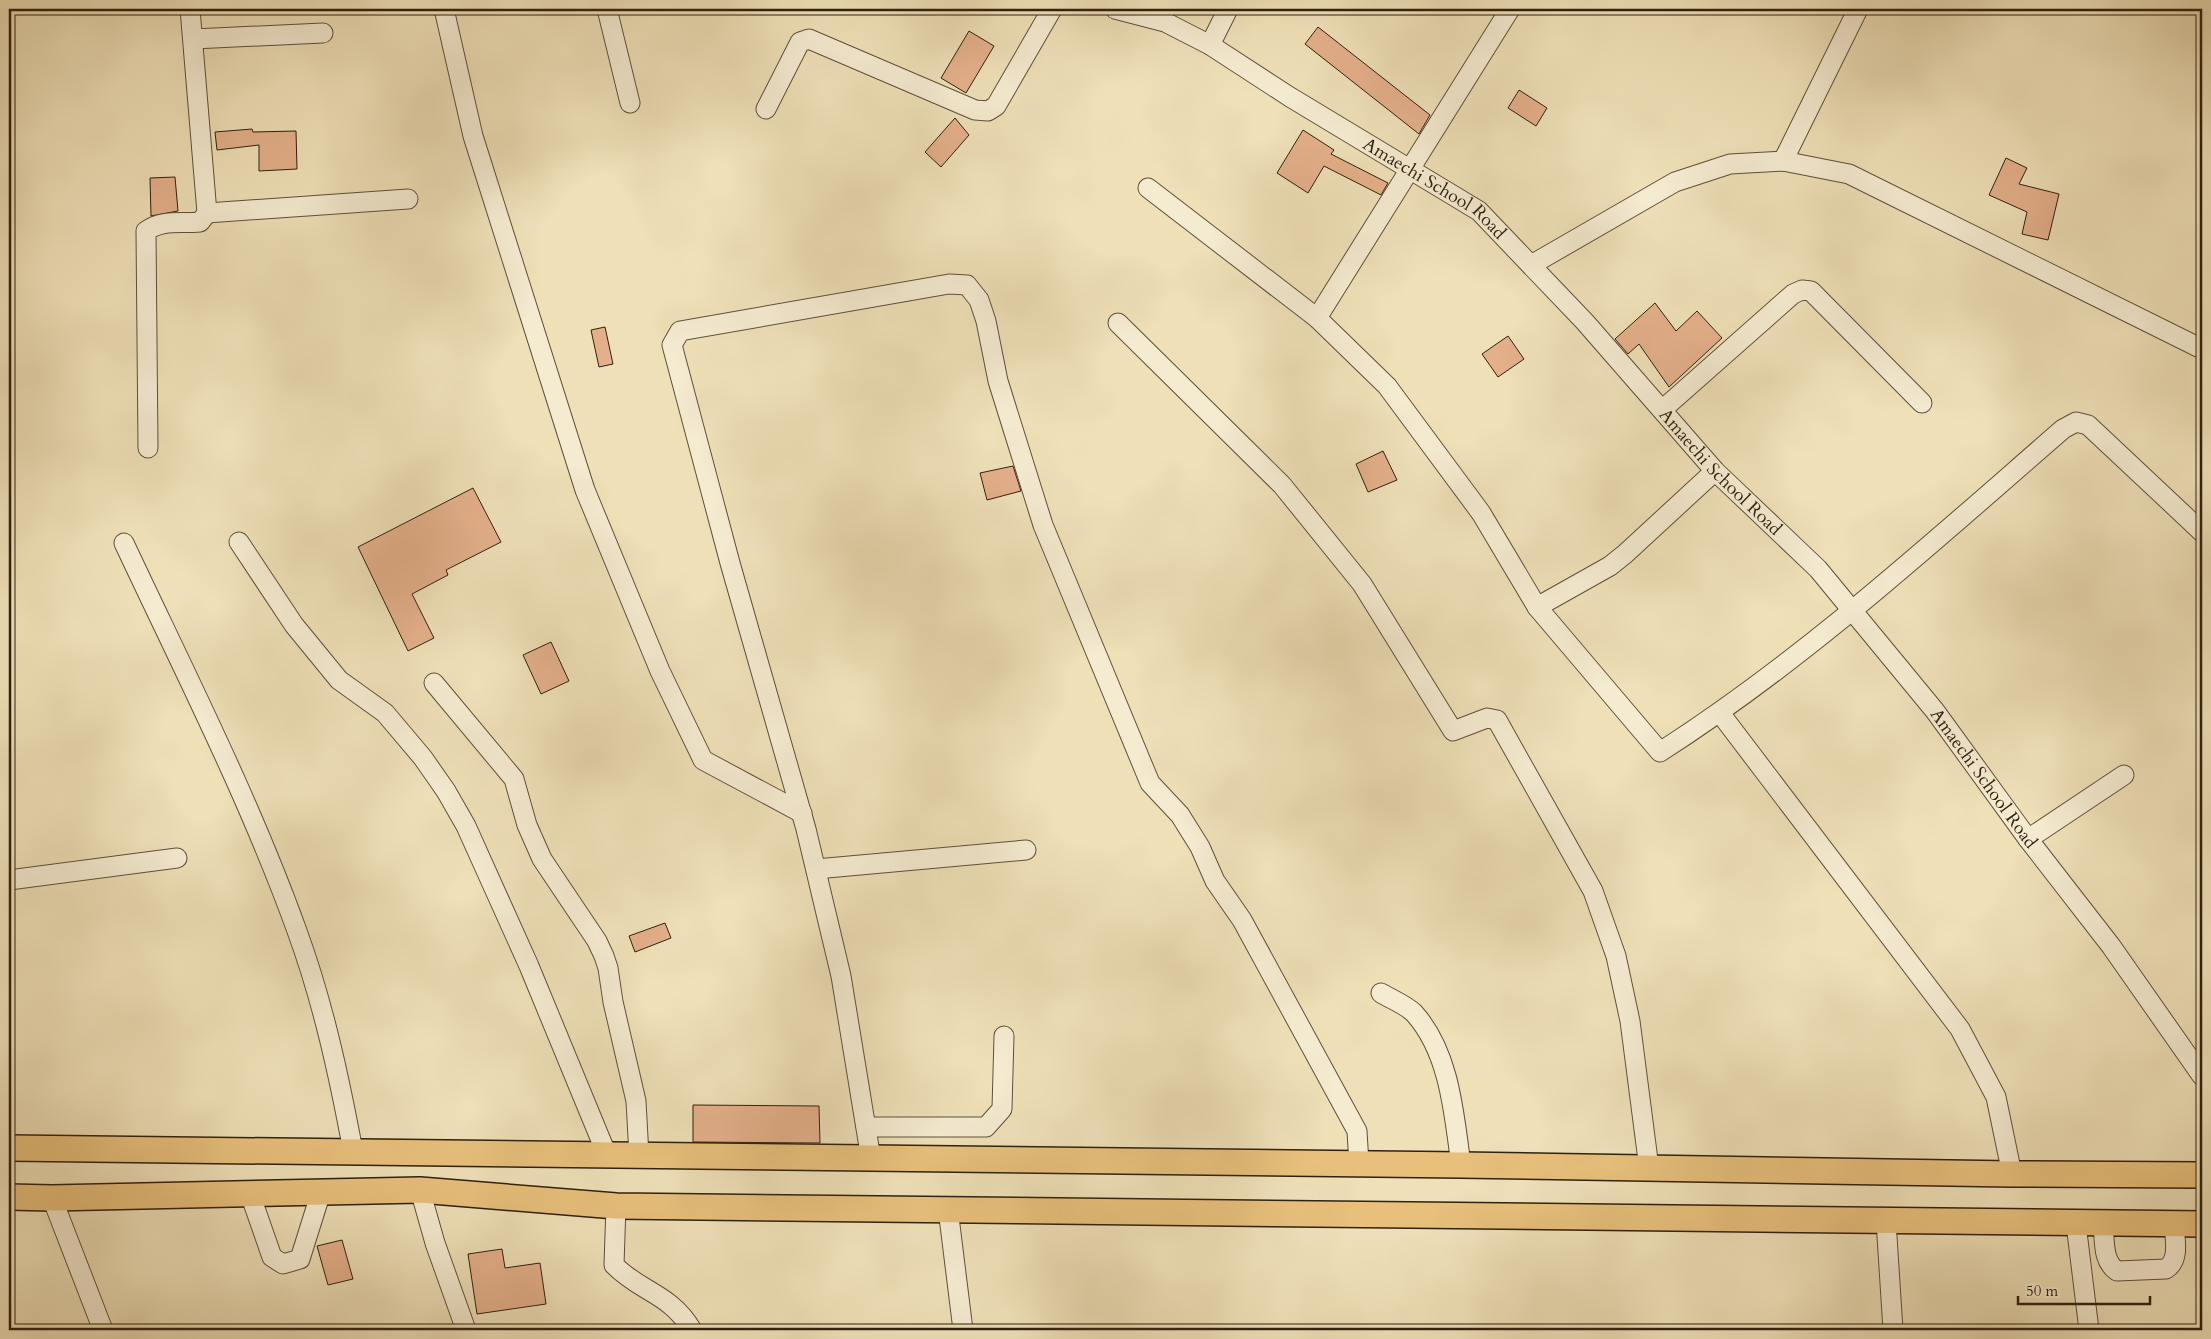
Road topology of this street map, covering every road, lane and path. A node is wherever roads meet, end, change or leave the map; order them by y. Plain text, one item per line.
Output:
1 (190, 9) edge
2 (444, 9) edge
3 (607, 9) edge
4 (1052, 9) edge
5 (1115, 9) edge
6 (1228, 9) edge
7 (1510, 9) edge
8 (1858, 9) edge
9 (323, 33) dead end
10 (193, 38) junction
11 (1210, 45) junction
12 (630, 103) dead end
13 (766, 109) dead end
14 (1783, 161) junction
15 (1411, 168) junction
16 (1148, 188) dead end
17 (408, 199) dead end
18 (207, 213) junction
19 (1531, 265) junction
20 (1317, 318) junction
21 (1118, 323) dead end
22 (2202, 349) edge
23 (1922, 403) dead end
24 (1662, 409) junction
25 (148, 448) dead end
26 (1715, 471) junction
27 (2202, 532) edge
28 (239, 542) dead end
29 (124, 543) dead end
30 (1537, 607) junction
31 (1852, 610) junction
32 (434, 684) dead end
33 (1720, 714) junction
34 (2124, 775) dead end
35 (802, 813) junction
36 (2028, 839) junction
37 (1026, 850) dead end
38 (177, 858) dead end
39 (816, 869) junction
40 (9, 880) edge
41 (1381, 994) dead end
42 (1004, 1036) dead end
43 (2202, 1076) edge
44 (866, 1127) junction
45 (9, 1148) edge
46 (353, 1151) junction
47 (607, 1155) junction
48 (639, 1156) junction
49 (871, 1159) junction
50 (1359, 1164) junction
51 (1461, 1165) junction
52 (1650, 1168) junction
53 (2012, 1174) junction
54 (2202, 1175) edge
55 (420, 1190) junction
56 (321, 1192) junction
57 (250, 1194) junction
58 (9, 1197) edge
59 (52, 1198) junction
60 (616, 1206) junction
61 (948, 1210) junction
62 (1886, 1221) junction
63 (2076, 1224) junction
64 (2103, 1224) junction
65 (2174, 1224) junction
66 (2202, 1224) edge
67 (104, 1330) edge
68 (466, 1330) edge
69 (692, 1330) edge
70 (963, 1330) edge
71 (1893, 1330) edge
72 (2089, 1330) edge

1 - 10 street
2 - 35 street
3 - 12 street
4 - 13 street
5 - 11 street, Amaechi School Road
6 - 11 street
7 - 15 street
8 - 14 street
9 - 10 street
10 - 18 street
11 - 15 street, Amaechi School Road
14 - 19 street
14 - 22 street
15 - 19 street, Amaechi School Road
15 - 20 street
16 - 20 street
17 - 18 street
18 - 25 street
19 - 24 street, Amaechi School Road
20 - 30 street
21 - 52 street
23 - 24 street
24 - 26 street, Amaechi School Road
26 - 30 street
26 - 31 street, Amaechi School Road
27 - 31 street
28 - 47 street
29 - 46 street
30 - 33 street
31 - 33 street
31 - 36 street, Amaechi School Road
32 - 48 street
33 - 53 street
34 - 36 street
35 - 39 street
35 - 50 street
36 - 43 street, Amaechi School Road
37 - 39 street
38 - 40 street
39 - 44 street
41 - 51 street
42 - 44 street
44 - 49 street
45 - 46 main road
46 - 47 main road
47 - 48 main road
48 - 49 main road
49 - 50 main road
50 - 51 main road
51 - 52 main road
52 - 53 main road
53 - 54 main road
55 - 56 main road
55 - 60 main road
55 - 68 street
56 - 57 main road
56 - 57 street
57 - 59 main road
58 - 59 main road
59 - 67 street
60 - 61 main road
60 - 69 street
61 - 62 main road
61 - 70 street
62 - 63 main road
62 - 71 street
63 - 64 main road
63 - 72 street
64 - 65 main road
64 - 65 street
65 - 66 main road

